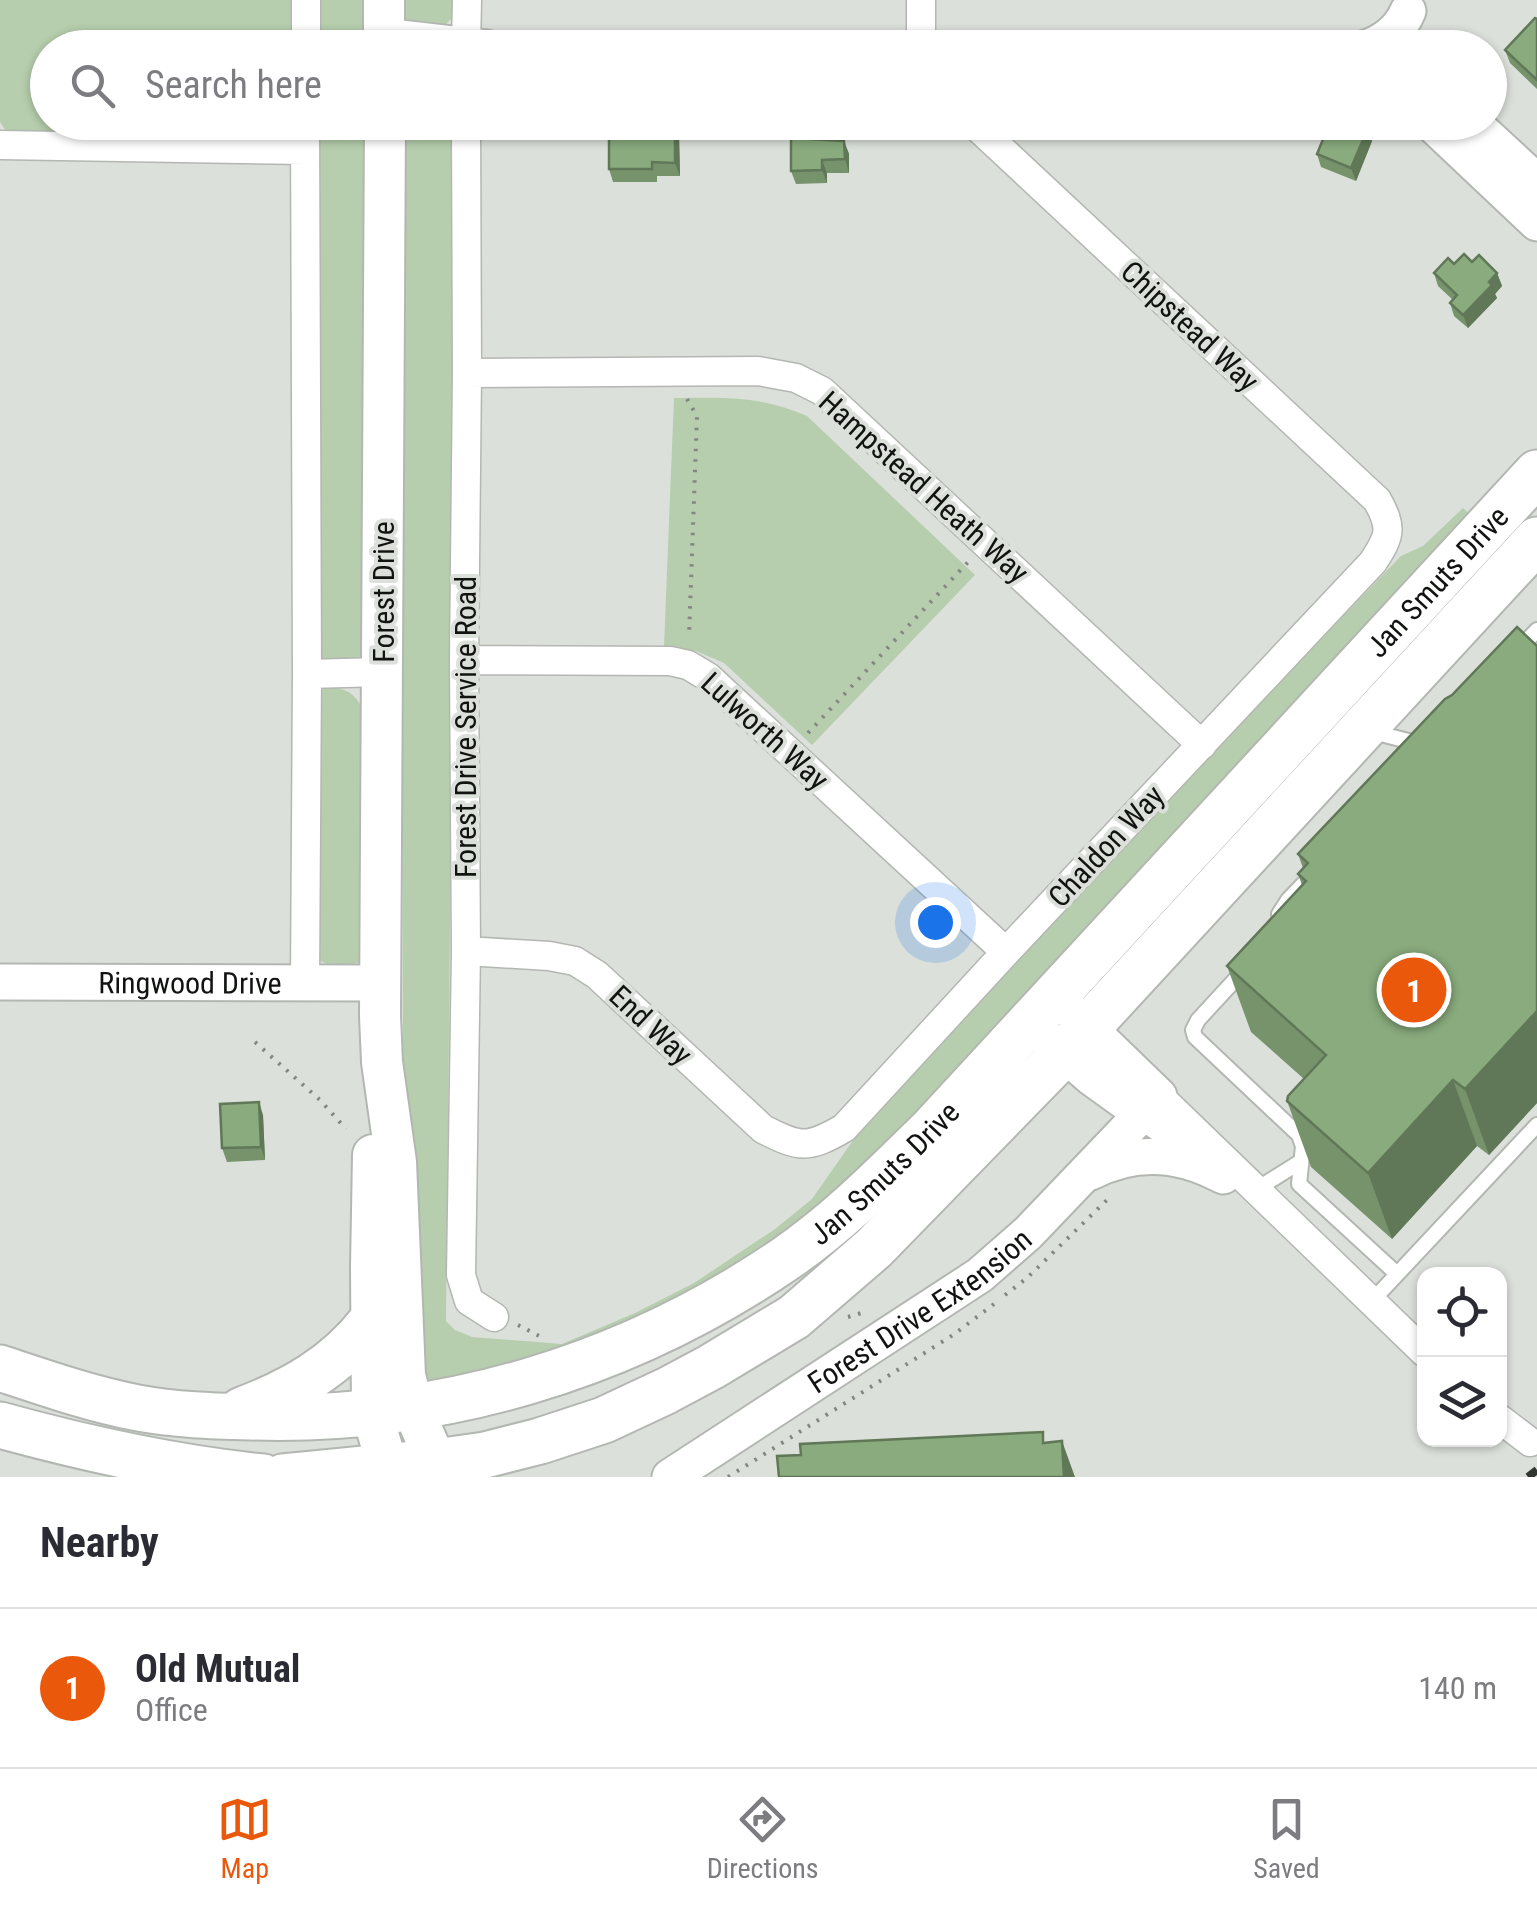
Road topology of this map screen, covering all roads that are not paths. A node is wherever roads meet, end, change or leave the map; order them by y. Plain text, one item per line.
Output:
1 (306, 0) edge
2 (467, 0) edge
3 (921, 0) edge
4 (1408, 6) edge
5 (306, 30) edge
6 (466, 30) edge
7 (921, 30) edge
8 (1396, 30) edge
9 (152, 140) edge
10 (305, 140) edge
11 (384, 140) edge
12 (466, 140) edge
13 (991, 140) edge
14 (1449, 140) edge
15 (1492, 140) edge
16 (0, 144) edge
17 (1537, 182) edge
18 (1537, 223) edge
19 (467, 373) junction
20 (1537, 473) edge
21 (1387, 540) joint
22 (1537, 540) edge
23 (1537, 630) edge
24 (1510, 659) edge
25 (464, 660) junction
26 (382, 672) junction
27 (307, 674) junction
28 (1362, 729) junction
29 (1202, 745) junction
30 (1416, 763) edge
31 (1324, 862) edge
32 (1275, 925) edge
33 (466, 952) junction
34 (1006, 952) junction
35 (1251, 962) edge
36 (0, 982) edge
37 (305, 983) junction
38 (380, 983) junction
39 (1059, 1025) junction
40 (382, 1062) junction
41 (1150, 1105) junction
42 (1537, 1125) edge
43 (817, 1144) joint
44 (1300, 1162) junction
45 (1084, 1175) junction
46 (1223, 1176) junction
47 (1299, 1184) junction
48 (1256, 1189) junction
49 (1278, 1210) junction
50 (1397, 1274) junction
51 (1372, 1301) junction
52 (494, 1317) road end
53 (370, 1322) junction
54 (1417, 1345) edge
55 (0, 1368) edge
56 (138, 1408) junction
57 (226, 1416) junction
58 (604, 1420) junction
59 (1507, 1424) edge
60 (0, 1425) edge
61 (1530, 1442) dead end
62 (404, 1449) edge
63 (263, 1477) edge
64 (282, 1477) edge
65 (502, 1477) edge
66 (670, 1477) edge

1 - 5 street
2 - 6 street
3 - 7 street
4 - 8 street
9 - 16 street
10 - 27 street
11 - 26 main road, Forest Drive
12 - 19 street, Forest Drive Service Road
13 - 21 street, Chipstead Way
14 - 18 street
15 - 17 street
19 - 25 street, Forest Drive Service Road
19 - 29 street, Hampstead Heath Way
20 - 39 main road, Jan Smuts Drive
21 - 29 street, Chaldon Way
22 - 28 main road, Jan Smuts Drive
23 - 24 lane
25 - 33 street, Forest Drive Service Road
25 - 34 street, Lulworth Way
26 - 27 street
26 - 38 main road, Forest Drive
27 - 37 street
28 - 30 lane
28 - 39 main road, Jan Smuts Drive
29 - 34 street, Chaldon Way
31 - 32 lane
33 - 43 street, End Way
33 - 52 street, Forest Drive Service Road
34 - 43 street, Chaldon Way
35 - 44 lane
36 - 37 street, Ringwood Drive
37 - 38 street, Ringwood Drive
38 - 40 main road, Forest Drive
39 - 41 street
39 - 58 main road, Jan Smuts Drive
39 - 62 main road, Jan Smuts Drive
40 - 53 main road, Forest Drive
40 - 62 main road, Forest Drive
41 - 45 street, Forest Drive Extension
41 - 46 street
41 - 48 street
42 - 50 lane
44 - 47 lane
44 - 48 lane
45 - 46 street
45 - 66 street, Forest Drive Extension
46 - 49 street
47 - 48 lane
47 - 50 lane
48 - 49 street
49 - 51 street
50 - 51 lane
51 - 54 street
53 - 57 main road
53 - 62 main road, Forest Drive
55 - 56 main road, Jan Smuts Drive
56 - 57 main road, Jan Smuts Drive
56 - 62 main road
57 - 62 main road, Jan Smuts Drive
58 - 62 main road, Jan Smuts Drive
58 - 65 main road
59 - 61 street
60 - 63 main road
62 - 64 main road, Jan Smuts Drive

